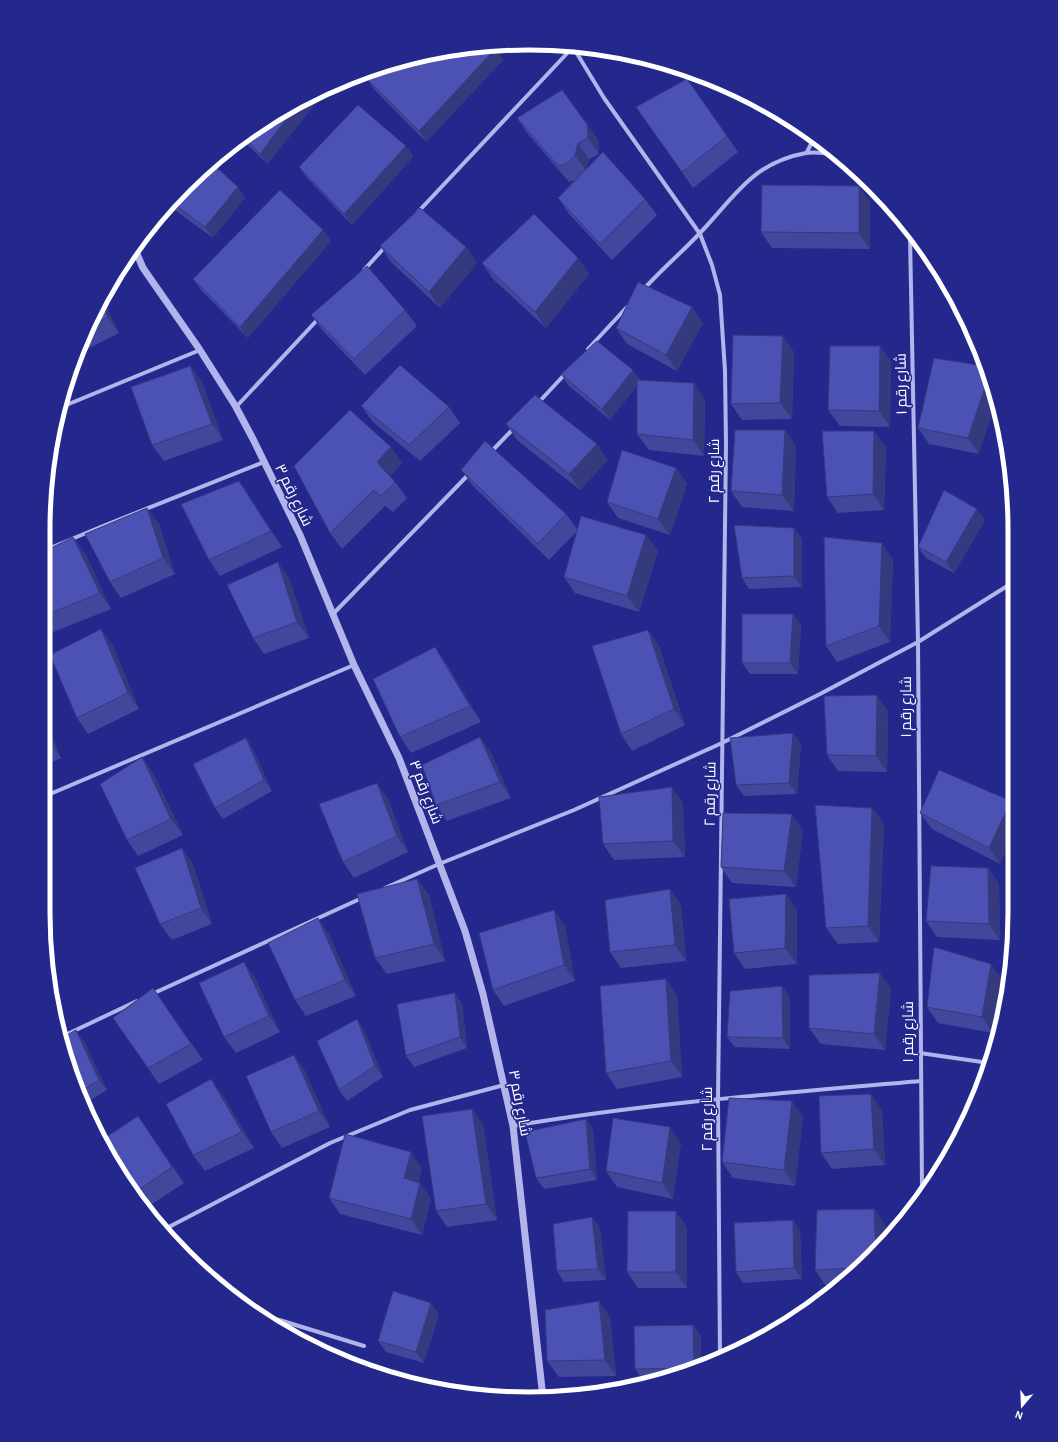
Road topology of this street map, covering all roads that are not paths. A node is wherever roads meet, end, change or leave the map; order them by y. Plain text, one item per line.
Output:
1 (568, 52) edge
2 (576, 53) edge
3 (812, 143) edge
4 (807, 152) junction
5 (826, 153) edge
6 (415, 215) edge
7 (700, 234) junction
8 (910, 238) edge
9 (388, 244) edge
10 (137, 254) edge
11 (361, 274) edge
12 (642, 291) edge
13 (631, 303) edge
14 (323, 314) edge
15 (200, 350) junction
16 (583, 355) edge
17 (567, 372) edge
18 (66, 405) edge
19 (236, 407) junction
20 (535, 407) edge
21 (519, 423) edge
22 (486, 456) edge
23 (264, 462) junction
24 (470, 472) edge
25 (50, 548) edge
26 (1008, 586) edge
27 (333, 614) junction
28 (918, 642) junction
29 (354, 665) junction
30 (722, 743) junction
31 (50, 794) edge
32 (440, 864) junction
33 (382, 889) edge
34 (368, 896) edge
35 (145, 997) edge
36 (138, 1000) edge
37 (66, 1035) edge
38 (920, 1053) junction
39 (984, 1062) edge
40 (921, 1081) junction
41 (504, 1085) junction
42 (718, 1099) junction
43 (513, 1126) junction
44 (922, 1186) edge
45 (168, 1228) edge
46 (272, 1317) edge
47 (364, 1346) dead end
48 (720, 1352) edge
49 (542, 1392) edge

1 - 6 street
2 - 7 street, شارع رقم ٢
3 - 4 street
4 - 5 street
4 - 7 street
7 - 12 street
7 - 30 street, شارع رقم ٢
8 - 28 street, شارع رقم ١
9 - 11 street
10 - 15 street, شارع رقم ٣
13 - 16 street
14 - 19 street
15 - 18 street
15 - 19 street, شارع رقم ٣
17 - 20 street
19 - 23 street, شارع رقم ٣
21 - 22 street
23 - 25 street
23 - 27 street, شارع رقم ٣
24 - 27 street
26 - 28 street
27 - 29 street, شارع رقم ٣
28 - 30 street
28 - 38 street, شارع رقم ١
29 - 31 street
29 - 32 street, شارع رقم ٣
30 - 32 street
30 - 42 street, شارع رقم ٢
32 - 33 street
32 - 41 street, شارع رقم ٣
34 - 35 street
36 - 37 street
38 - 39 street
38 - 40 street, شارع رقم ١
40 - 42 street
40 - 44 street, شارع رقم ١
41 - 43 street, شارع رقم ٣
41 - 45 street
42 - 43 street
42 - 48 street, شارع رقم ٢
43 - 49 street, شارع رقم ٣
46 - 47 street

